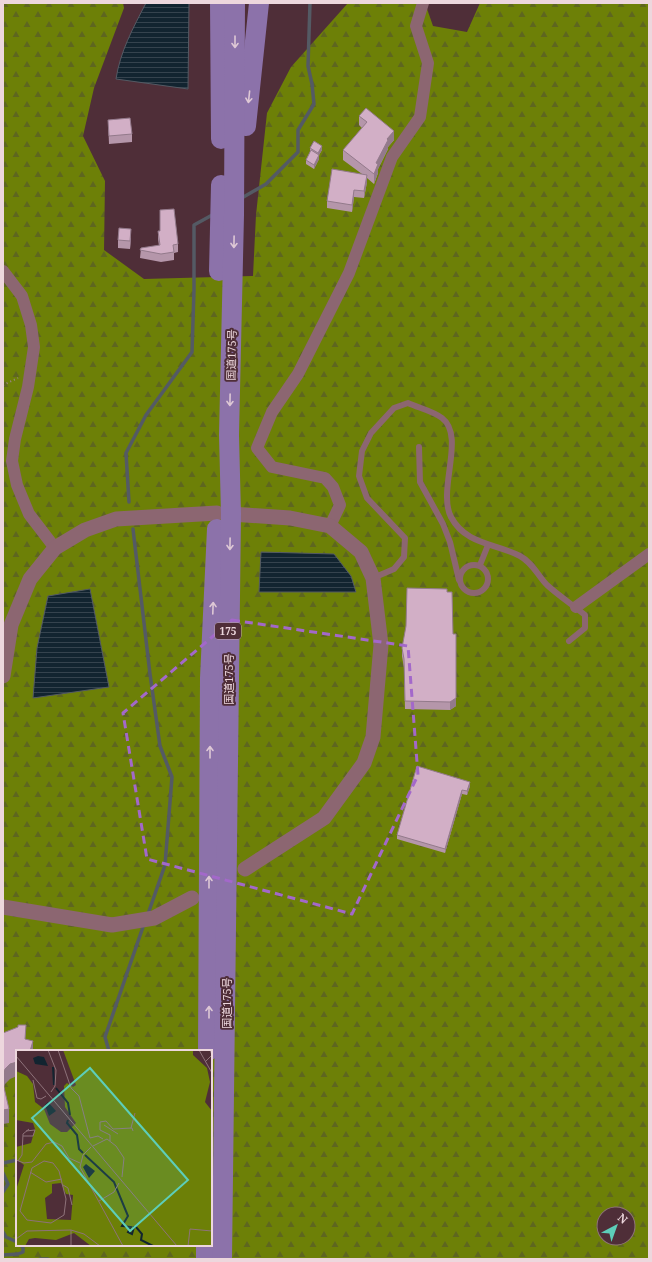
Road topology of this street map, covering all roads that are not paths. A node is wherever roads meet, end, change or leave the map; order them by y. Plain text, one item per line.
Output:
1 (220, 3) edge
2 (235, 3) edge
3 (259, 3) edge
4 (423, 3) edge
5 (234, 216) junction
6 (3, 271) edge
7 (419, 446) dead end
8 (224, 513) junction
9 (330, 526) junction
10 (488, 544) junction
11 (54, 548) junction
12 (649, 554) edge
13 (480, 565) junction
14 (373, 578) junction
15 (460, 580) junction
16 (576, 607) junction
17 (569, 641) dead end
18 (3, 676) edge
19 (245, 869) dead end
20 (192, 898) dead end
21 (3, 908) edge
22 (208, 1050) edge
23 (206, 1246) edge
24 (206, 1259) edge
25 (222, 1259) edge

1 - 8 highway, 国道175号 / 175
2 -> 5 highway, 国道175号 / 175
3 -> 5 highway
4 - 9 street
5 -> 8 highway, 国道175号 / 175
6 - 11 street
7 - 15 lane
8 - 9 street
8 - 11 street
22 -> 8 highway, 国道175号 / 175
8 -> 25 highway, 国道175号 / 175
9 - 14 street
10 - 13 lane
10 - 14 lane
10 - 16 lane
11 - 18 street
12 - 16 street
13 - 15 lane
13 - 15 lane
14 - 19 street
16 - 17 lane
20 - 21 street
23 - 24 highway

